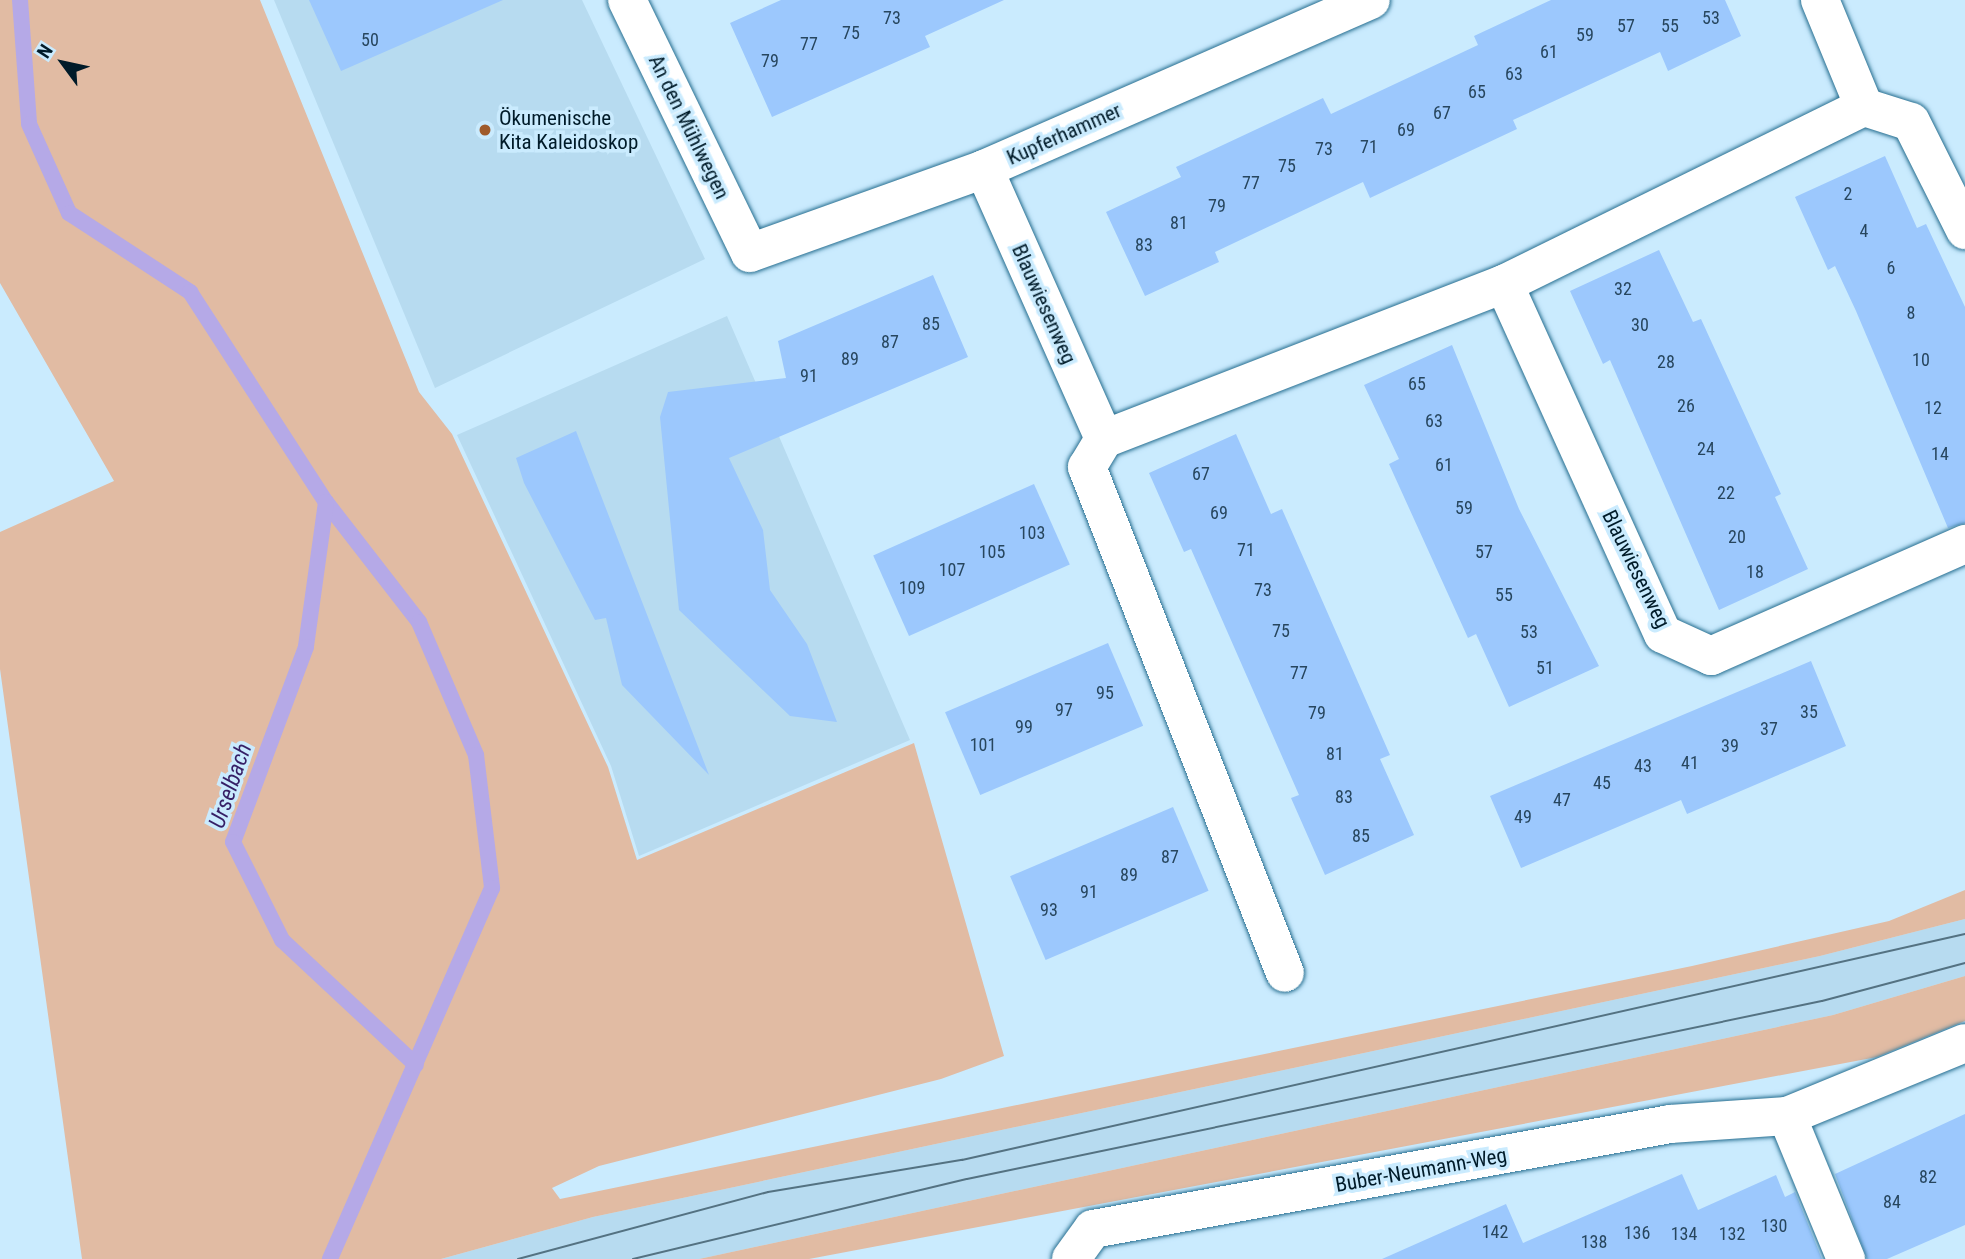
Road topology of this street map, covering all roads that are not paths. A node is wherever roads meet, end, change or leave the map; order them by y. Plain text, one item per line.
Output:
1 (628, 0) edge
2 (1371, 0) edge
3 (1820, 0) edge
4 (1864, 107) junction
5 (984, 169) junction
6 (1965, 230) edge
7 (750, 253) joint
8 (1504, 284) junction
9 (1104, 439) junction
10 (1965, 544) edge
11 (1285, 973) dead end
12 (1965, 1043) edge
13 (1787, 1116) junction
14 (1071, 1259) edge
15 (1846, 1259) edge

1 - 7 street, An den Mühlwegen
2 - 5 street, Kupferhammer
3 - 4 street
4 - 6 street
4 - 8 street
5 - 7 street, Kupferhammer
5 - 9 street, Blauwiesenweg
8 - 9 street
8 - 10 street, Blauwiesenweg
9 - 11 street
12 - 13 street, Buber-Neumann-Weg
13 - 14 street, Buber-Neumann-Weg
13 - 15 street

